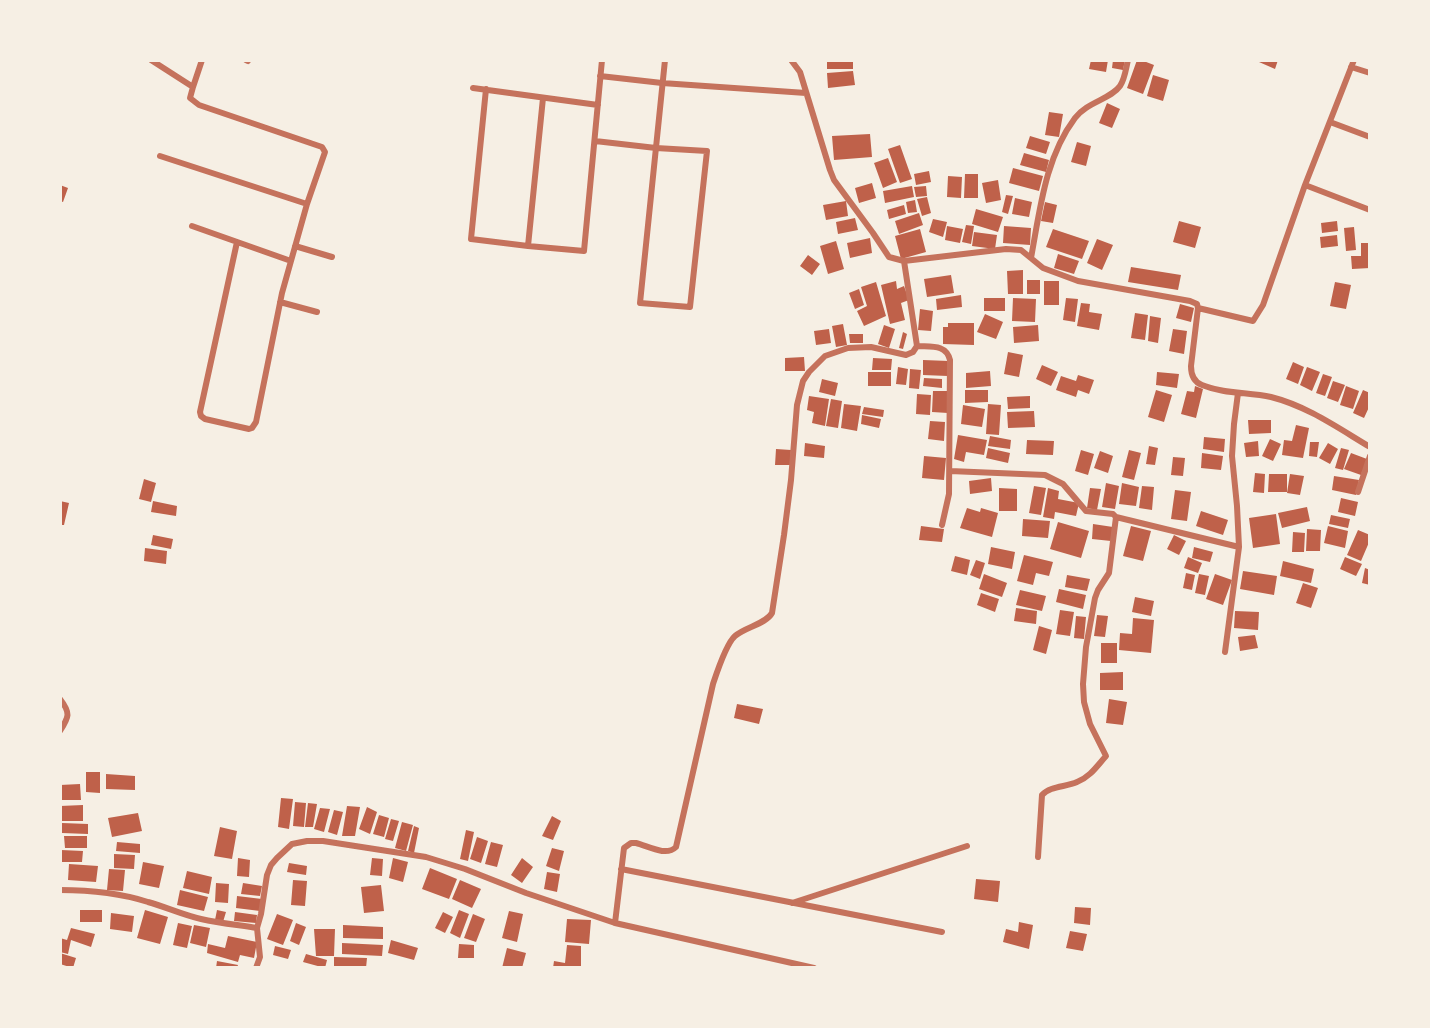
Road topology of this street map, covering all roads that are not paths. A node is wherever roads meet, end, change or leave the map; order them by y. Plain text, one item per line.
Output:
1 (150, 60) edge
2 (202, 60) edge
3 (602, 60) edge
4 (665, 60) edge
5 (791, 60) edge
6 (1128, 60) edge
7 (1354, 60) edge
8 (1351, 67) junction
9 (1370, 73) edge
10 (600, 76) junction
11 (662, 83) junction
12 (193, 87) junction
13 (473, 88) dead end
14 (486, 89) junction
15 (806, 93) junction
16 (543, 98) junction
17 (598, 105) junction
18 (1330, 122) junction
19 (1370, 137) edge
20 (595, 141) junction
21 (656, 148) junction
22 (160, 156) dead end
23 (1305, 185) junction
24 (308, 204) junction
25 (1370, 210) edge
26 (192, 226) dead end
27 (237, 242) junction
28 (295, 246) junction
29 (528, 246) junction
30 (332, 257) dead end
31 (1031, 258) junction
32 (291, 261) junction
33 (904, 261) junction
34 (280, 302) junction
35 (1198, 308) junction
36 (317, 312) dead end
37 (917, 346) junction
38 (1238, 393) junction
39 (1370, 447) edge
40 (1370, 456) edge
41 (950, 471) junction
42 (1358, 492) dead end
43 (1116, 517) junction
44 (942, 525) dead end
45 (1239, 547) junction
46 (1225, 652) dead end
47 (60, 699) edge
48 (60, 731) edge
49 (967, 846) dead end
50 (1038, 857) dead end
51 (621, 869) junction
52 (60, 890) edge
53 (792, 903) junction
54 (615, 923) junction
55 (257, 928) junction
56 (942, 932) dead end
57 (256, 968) edge
58 (814, 968) edge

1 - 12 street
2 - 12 street
3 - 10 street
4 - 11 street
5 - 15 street
6 - 31 street
7 - 8 street
8 - 9 street
8 - 18 street
10 - 11 street
10 - 17 street
11 - 15 street
11 - 21 street
12 - 24 street
13 - 14 street
14 - 16 street
14 - 29 street
15 - 33 street
16 - 17 street
16 - 29 street
17 - 20 street
18 - 19 street
18 - 23 street
20 - 21 street
20 - 29 street
21 - 21 street
22 - 24 street
23 - 25 street
23 - 35 street
24 - 28 street
26 - 27 street
27 - 32 street
27 - 34 street
28 - 30 street
28 - 32 street
31 - 33 street
31 - 35 street
32 - 34 street
33 - 37 street
34 - 36 street
35 - 38 street
37 - 41 street
37 - 51 street
38 - 39 street
38 - 45 street
40 - 42 street
41 - 43 street
41 - 44 street
43 - 45 street
43 - 50 street
45 - 46 street
47 - 48 street
49 - 53 street
51 - 53 street
51 - 54 street
52 - 55 street
53 - 56 street
54 - 55 street
54 - 58 street
55 - 57 street

